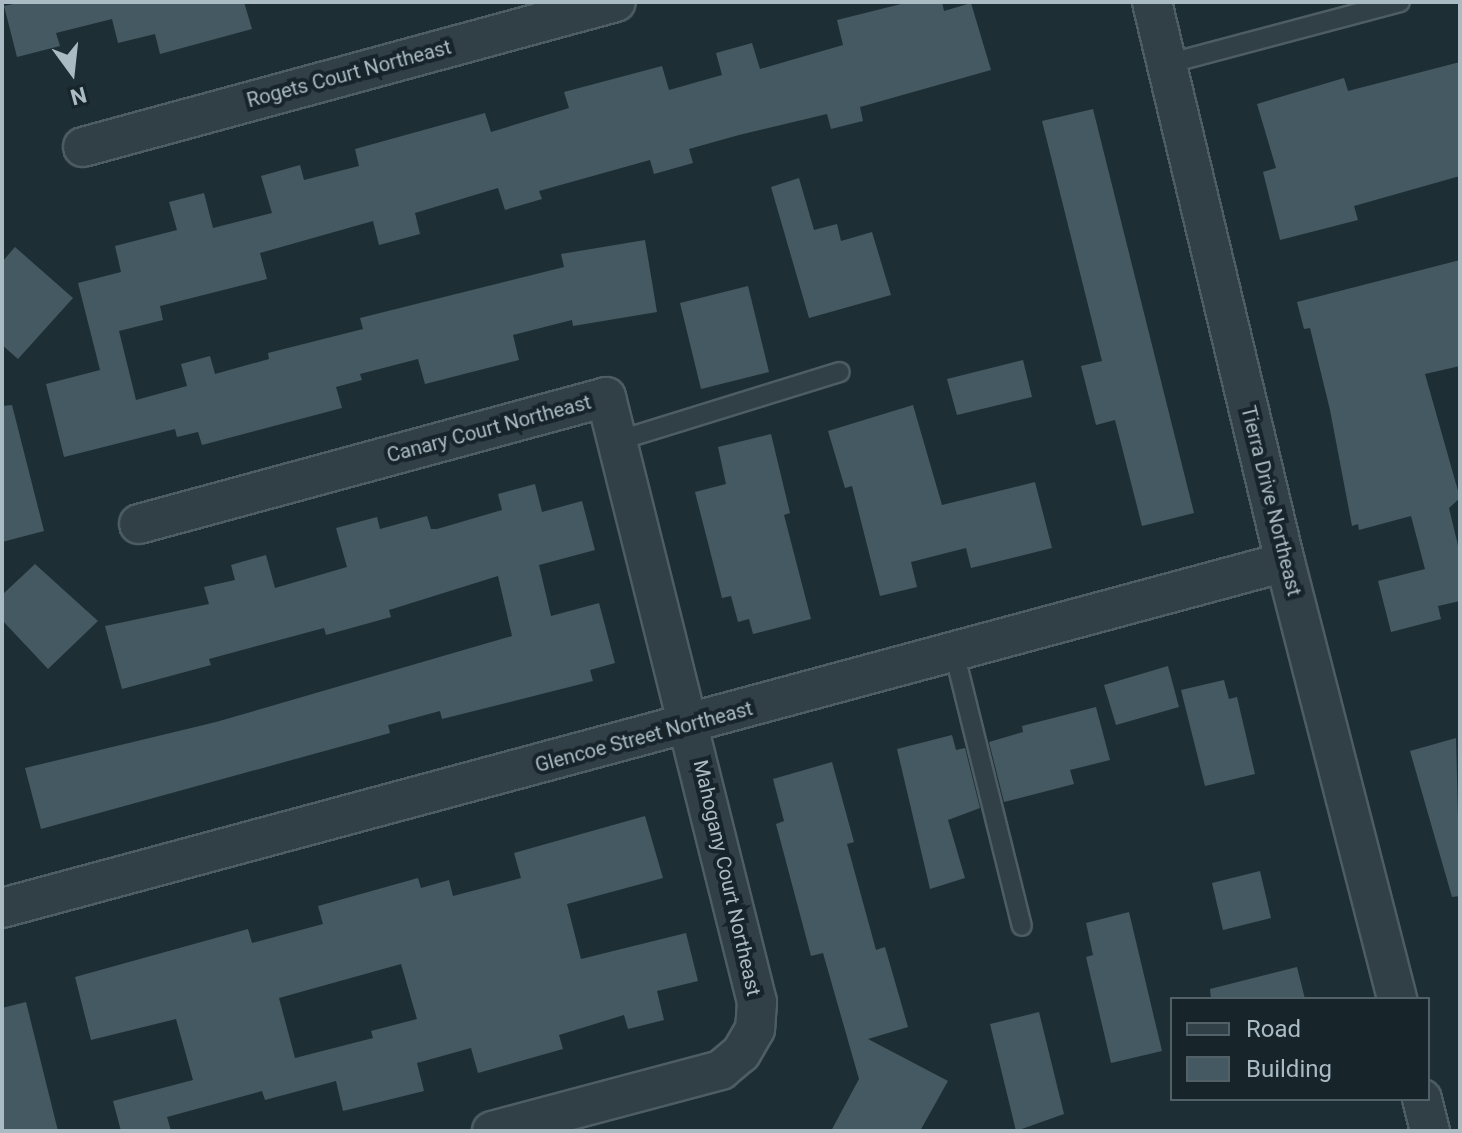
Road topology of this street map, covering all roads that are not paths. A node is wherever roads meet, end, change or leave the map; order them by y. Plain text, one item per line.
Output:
1 (616, 2) edge
2 (1152, 2) edge
3 (1400, 2) edge
4 (1167, 64) junction
5 (83, 147) dead end
6 (840, 372) dead end
7 (617, 441) junction
8 (139, 524) dead end
9 (1285, 562) junction
10 (954, 652) junction
11 (692, 725) junction
12 (2, 908) edge
13 (1022, 926) dead end
14 (1396, 997) edge
15 (1422, 1101) edge
16 (492, 1131) edge
17 (1430, 1131) edge

1 - 5 street, Rogets Court Northeast
2 - 4 street, Tierra Drive Northeast
3 - 4 lane
4 - 9 street, Tierra Drive Northeast
6 - 7 lane
7 - 8 street, Canary Court Northeast
7 - 11 street, Canary Court Northeast
9 - 10 street, Glencoe Street Northeast
9 - 14 street, Tierra Drive Northeast
10 - 11 street, Glencoe Street Northeast
10 - 13 lane
11 - 12 street, Glencoe Street Northeast
11 - 16 street, Mahogany Court Northeast
15 - 17 street

